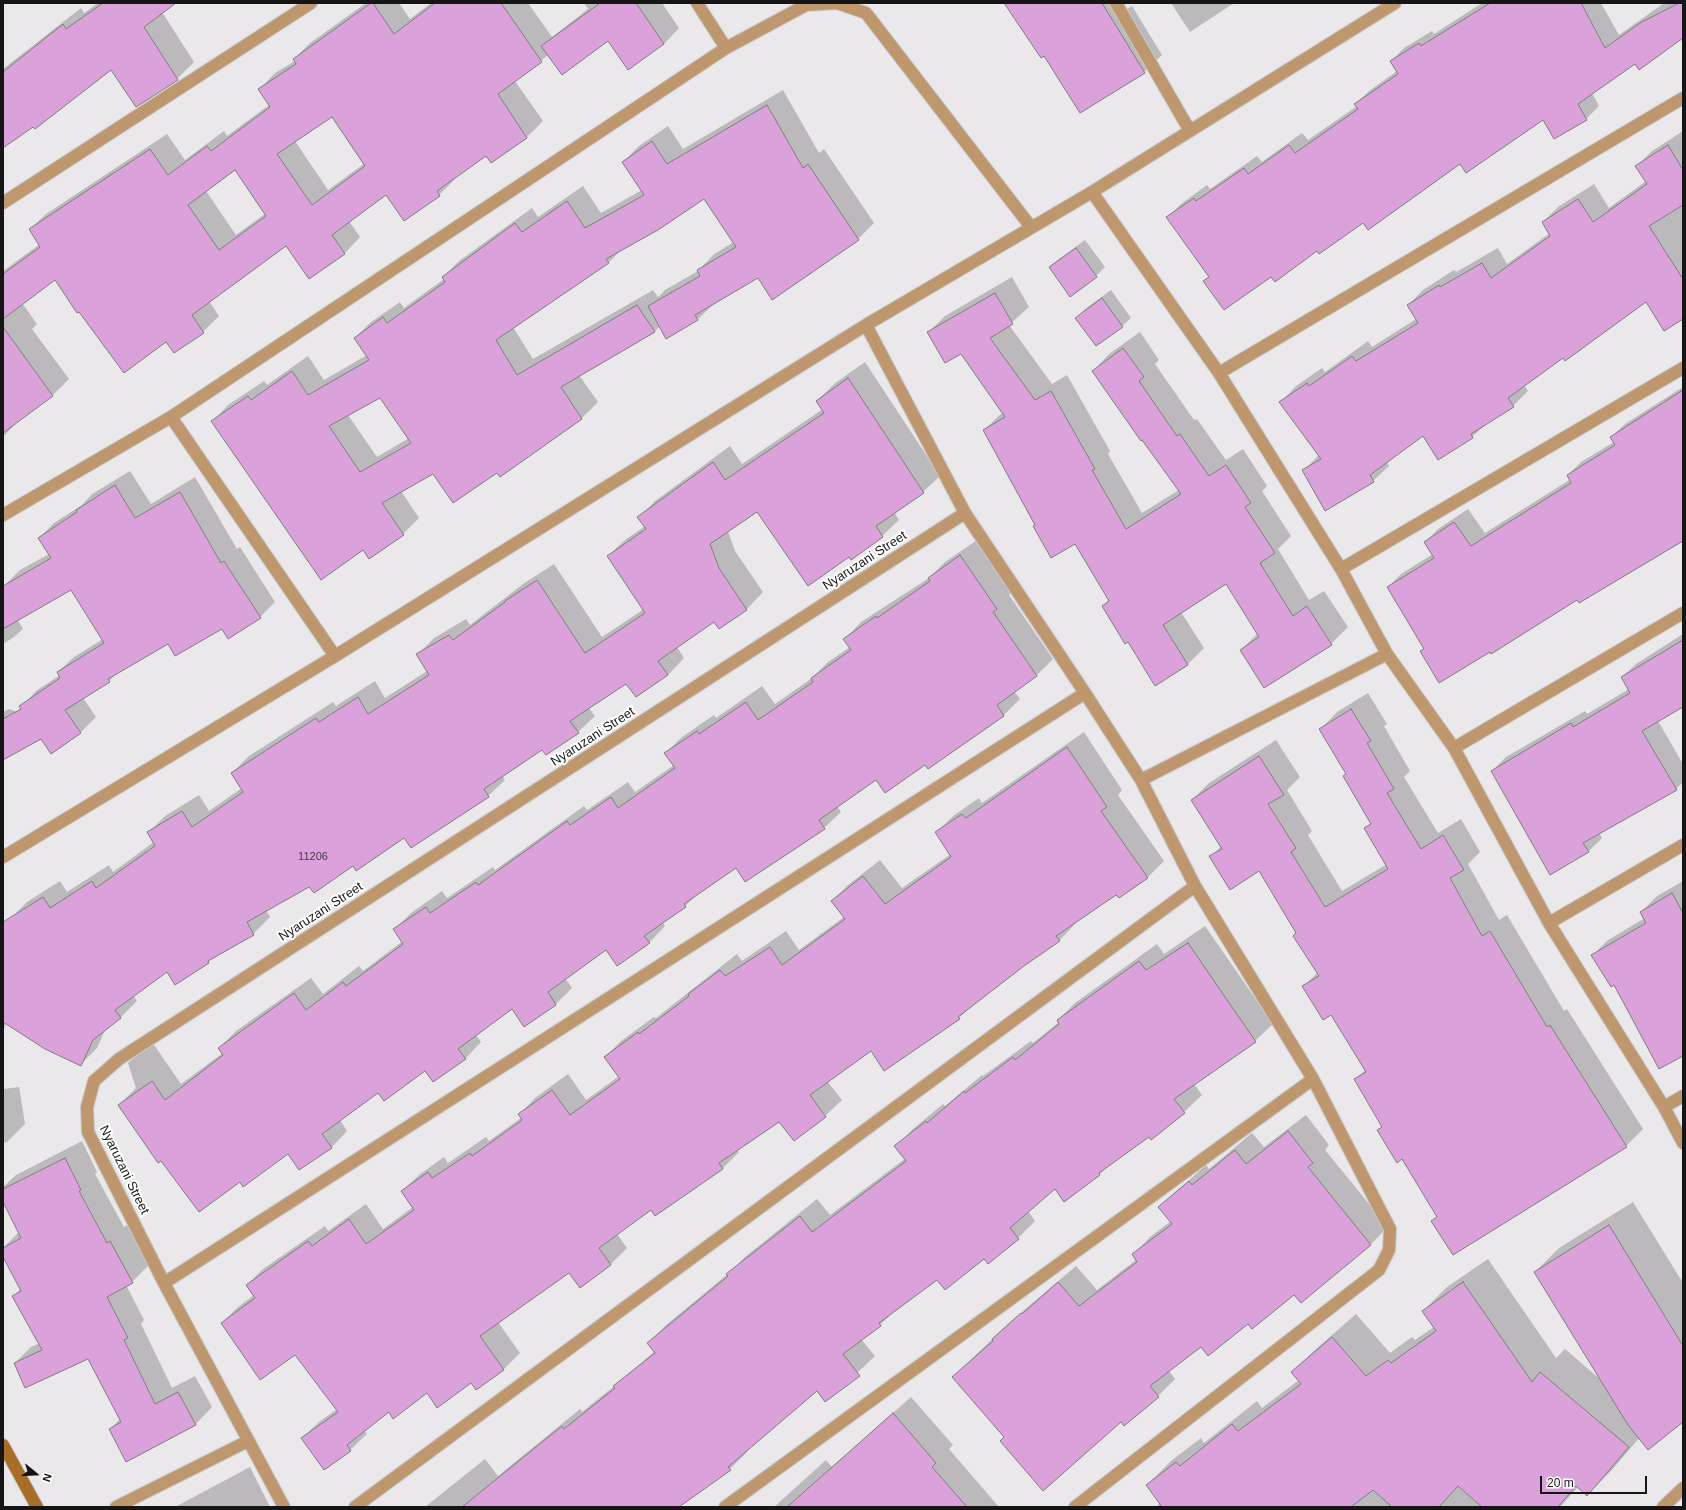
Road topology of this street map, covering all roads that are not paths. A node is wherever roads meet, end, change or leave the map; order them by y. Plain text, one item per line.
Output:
1 (311, 3) edge
2 (697, 3) edge
3 (1116, 3) edge
4 (1395, 3) edge
5 (726, 48) junction
6 (1683, 98) edge
7 (1190, 131) junction
8 (1092, 192) junction
9 (3, 203) edge
10 (1031, 228) junction
11 (866, 324) junction
12 (1683, 368) edge
13 (1219, 373) junction
14 (171, 417) junction
15 (965, 513) junction
16 (3, 515) edge
17 (1341, 570) junction
18 (1683, 613) edge
19 (1387, 654) junction
20 (335, 656) junction
21 (1085, 693) junction
22 (1454, 748) junction
23 (1141, 780) junction
24 (1683, 845) edge
25 (3, 857) edge
26 (1196, 886) junction
27 (1549, 923) junction
28 (1313, 1079) junction
29 (1683, 1096) edge
30 (1664, 1107) junction
31 (1683, 1143) edge
32 (164, 1283) junction
33 (248, 1441) junction
34 (3, 1445) edge
35 (1683, 1488) edge
36 (37, 1507) edge
37 (116, 1507) edge
38 (284, 1507) edge
39 (355, 1507) edge
40 (725, 1507) edge
41 (1075, 1507) edge
42 (1664, 1507) edge

1 - 9 street
2 - 5 street
3 - 7 street
4 - 7 street
5 - 10 street
5 - 14 street
6 - 13 street
7 - 8 street
8 - 10 street
8 - 13 street
10 - 11 street
11 - 15 street
11 - 20 street
12 - 17 street
13 - 17 street
14 - 16 street
14 - 20 street
15 - 21 street
15 - 32 street, Nyaruzani Street
17 - 19 street
18 - 22 street
19 - 22 street
19 - 23 street
20 - 25 street
21 - 23 street
21 - 32 street
22 - 27 street
23 - 26 street
24 - 27 street
26 - 28 street
26 - 39 street
27 - 30 street
28 - 40 street
28 - 41 street
29 - 30 street
30 - 31 street
32 - 33 street, Nyaruzani Street
33 - 37 street
33 - 38 street, Nyaruzani Street
34 - 36 street
35 - 42 street

